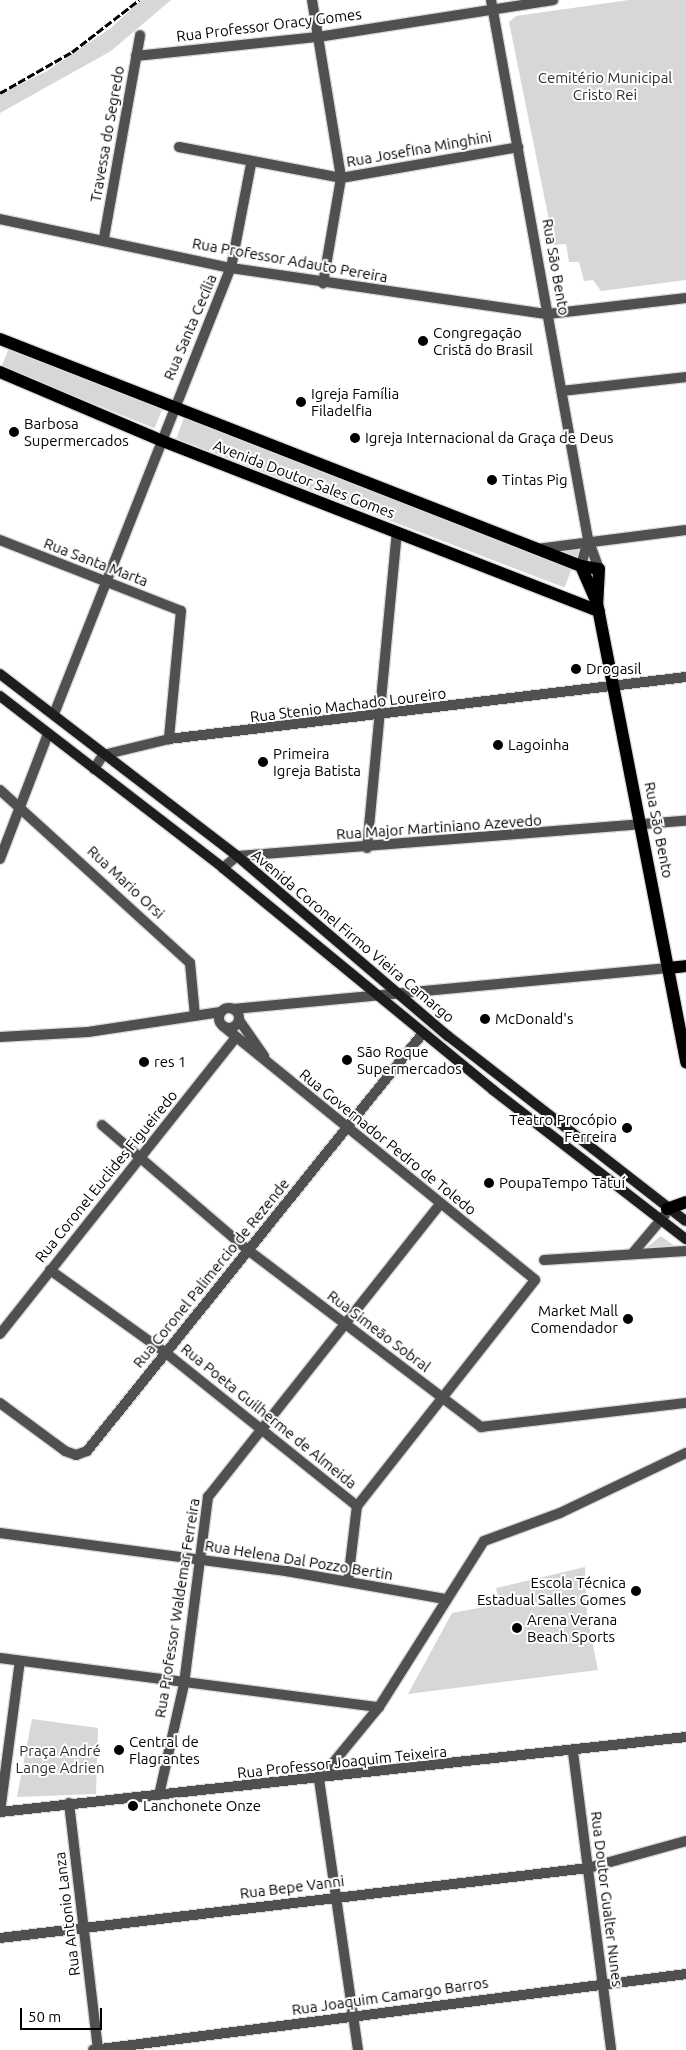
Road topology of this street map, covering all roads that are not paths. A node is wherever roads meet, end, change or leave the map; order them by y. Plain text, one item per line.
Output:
1 (312, 0) edge
2 (553, 0) edge
3 (492, 5) edge
4 (140, 35) dead end
5 (318, 37) junction
6 (136, 56) junction
7 (179, 147) dead end
8 (518, 147) junction
9 (251, 164) junction
10 (341, 178) junction
11 (0, 219) edge
12 (104, 238) junction
13 (231, 268) junction
14 (323, 283) junction
15 (686, 298) edge
16 (548, 314) junction
17 (1, 343) edge
18 (0, 372) edge
19 (686, 377) edge
20 (562, 391) junction
21 (173, 407) junction
22 (160, 440) junction
23 (686, 530) edge
24 (397, 532) junction
25 (588, 539) junction
26 (0, 540) edge
27 (537, 549) junction
28 (580, 566) junction
29 (599, 569) junction
30 (103, 580) junction
31 (598, 607) junction
32 (0, 674) edge
33 (686, 677) edge
34 (614, 688) junction
35 (0, 696) edge
36 (54, 714) junction
37 (378, 716) junction
38 (48, 734) junction
39 (169, 739) junction
40 (104, 755) junction
41 (94, 769) junction
42 (0, 790) edge
43 (21, 806) junction
44 (686, 821) edge
45 (643, 826) junction
46 (367, 848) junction
47 (236, 856) junction
48 (0, 859) edge
49 (224, 868) junction
50 (686, 966) edge
51 (668, 968) junction
52 (396, 993) junction
53 (376, 996) junction
54 (234, 1009) junction
55 (221, 1012) junction
56 (195, 1016) junction
57 (239, 1020) junction
58 (223, 1026) junction
59 (423, 1033) junction
60 (0, 1037) edge
61 (236, 1037) junction
62 (686, 1062) edge
63 (270, 1065) junction
64 (102, 1125) dead end
65 (347, 1128) junction
66 (140, 1159) junction
67 (686, 1202) edge
68 (440, 1204) junction
69 (666, 1209) junction
70 (686, 1221) edge
71 (663, 1223) junction
72 (686, 1239) edge
73 (248, 1250) junction
74 (686, 1252) edge
75 (632, 1254) junction
76 (544, 1260) dead end
77 (50, 1270) junction
78 (535, 1280) joint
79 (343, 1324) junction
80 (0, 1334) edge
81 (166, 1353) junction
82 (443, 1398) junction
83 (0, 1403) edge
84 (686, 1403) edge
85 (259, 1429) junction
86 (686, 1453) edge
87 (357, 1506) junction
88 (0, 1533) edge
89 (201, 1559) junction
90 (348, 1581) junction
91 (444, 1599) junction
92 (0, 1658) edge
93 (20, 1660) junction
94 (184, 1684) junction
95 (379, 1707) junction
96 (686, 1737) edge
97 (573, 1752) junction
98 (319, 1780) junction
99 (159, 1795) junction
100 (69, 1803) junction
101 (0, 1812) edge
102 (686, 1841) edge
103 (588, 1868) junction
104 (339, 1897) junction
105 (83, 1927) junction
106 (0, 1938) edge
107 (686, 1974) edge
108 (601, 1982) junction
109 (355, 2017) junction
110 (96, 2050) edge
111 (358, 2050) edge
112 (611, 2050) edge

1 - 5 street
2 - 3 street, Rua Professor Oracy Gomes
3 - 5 street, Rua Professor Oracy Gomes
3 - 8 street, Rua São Bento
4 - 6 street, Travessa do Segredo
5 - 6 street, Rua Professor Oracy Gomes
5 - 10 street
6 - 12 street, Travessa do Segredo
7 - 9 street, Rua Josefina Minghini
8 - 10 street, Rua Josefina Minghini
8 - 16 street, Rua São Bento
9 - 10 street, Rua Josefina Minghini
9 - 13 street, Rua Santa Cecília
10 - 14 street
11 - 12 street, Rua Professor Adauto Pereira
12 - 13 street, Rua Professor Adauto Pereira
13 - 14 street, Rua Professor Adauto Pereira
13 - 21 street, Rua Santa Cecília
14 - 16 street, Rua Professor Adauto Pereira
15 - 16 street, Rua Professor Adauto Pereira
16 - 20 street, Rua São Bento
17 - 21 main road, Avenida Doutor Sales Gomes
18 - 22 main road, Avenida Doutor Sales Gomes
19 - 20 street
20 - 25 street, Rua São Bento
21 - 22 street, Rua Santa Cecília
21 - 27 main road, Avenida Doutor Sales Gomes
22 - 24 main road, Avenida Doutor Sales Gomes
22 - 30 street, Rua Santa Cecília
23 - 25 street
24 - 31 main road, Avenida Doutor Sales Gomes
24 - 37 street
25 - 27 street
25 - 28 street, Rua São Bento
25 - 29 street, Rua São Bento
26 - 30 street, Rua Santa Marta
27 - 28 main road, Avenida Doutor Sales Gomes
28 - 29 main road, Avenida Doutor Sales Gomes
28 - 31 main road, Rua São Bento
29 - 31 main road, Rua São Bento
30 - 36 street
30 - 39 street, Rua Santa Marta
31 - 34 main road, Rua São Bento
32 - 36 main road, Avenida Coronel Firmo Vieira Camargo
33 - 34 street, Rua Stenio Machado Loureiro
34 - 37 street, Rua Stenio Machado Loureiro
34 - 45 main road, Rua São Bento
35 - 38 main road, Avenida Coronel Firmo Vieira Camargo
36 - 40 main road, Avenida Coronel Firmo Vieira Camargo
37 - 39 street, Rua Stenio Machado Loureiro
37 - 46 street
38 - 41 main road, Avenida Coronel Firmo Vieira Camargo
38 - 43 street
39 - 40 street, Rua Stenio Machado Loureiro
40 - 41 street
40 - 47 main road, Avenida Coronel Firmo Vieira Camargo
41 - 49 main road, Avenida Coronel Firmo Vieira Camargo
42 - 43 street, Rua Mario Orsi
43 - 48 street
43 - 56 street, Rua Mario Orsi
44 - 45 street, Rua Major Martiniano Azevedo
45 - 46 street, Rua Major Martiniano Azevedo
45 - 51 main road, Rua São Bento
46 - 47 street, Rua Major Martiniano Azevedo
47 - 49 street
47 - 52 main road, Avenida Coronel Firmo Vieira Camargo
49 - 53 main road, Avenida Coronel Firmo Vieira Camargo
50 - 51 main road
51 - 52 street
51 - 62 main road, Rua São Bento
52 - 53 street
52 - 69 main road, Avenida Coronel Firmo Vieira Camargo
53 - 54 street
53 - 59 main road, Avenida Coronel Firmo Vieira Camargo
54 - 55 street
54 - 57 street
55 - 56 street
55 - 58 street
56 - 60 street
57 - 58 street
57 - 63 street
58 - 61 street, Rua Governador Pedro de Toledo
59 - 65 street, Rua Coronel Palimercio de Rezende
59 - 71 main road, Avenida Coronel Firmo Vieira Camargo
61 - 63 street, Rua Governador Pedro de Toledo
61 - 66 street, Rua Coronel Euclides Figueiredo
63 - 65 street, Rua Governador Pedro de Toledo
64 - 66 street, Rua Simeão Sobral
65 - 68 street, Rua Governador Pedro de Toledo
65 - 73 street, Rua Coronel Palimercio de Rezende
66 - 73 street, Rua Simeão Sobral
66 - 77 street, Rua Coronel Euclides Figueiredo
67 - 69 main road
68 - 78 street, Rua Governador Pedro de Toledo
68 - 79 street, Rua Professor Waldemar Ferreira
69 - 70 main road, Avenida Coronel Firmo Vieira Camargo
69 - 71 street
71 - 72 main road, Avenida Coronel Firmo Vieira Camargo
71 - 75 street
73 - 79 street, Rua Simeão Sobral
73 - 81 street, Rua Coronel Palimercio de Rezende
74 - 75 street
75 - 76 street
77 - 80 street, Rua Coronel Euclides Figueiredo
77 - 81 street, Rua Poeta Guilherme de Almeida
78 - 82 street, Rua Poeta Guilherme de Almeida
79 - 82 street, Rua Simeão Sobral
79 - 85 street, Rua Professor Waldemar Ferreira
81 - 83 street, Rua Coronel Palimercio de Rezende
81 - 85 street, Rua Poeta Guilherme de Almeida
82 - 84 street, Rua Simeão Sobral
82 - 87 street, Rua Poeta Guilherme de Almeida
85 - 87 street, Rua Poeta Guilherme de Almeida
85 - 89 street, Rua Professor Waldemar Ferreira
86 - 91 street
87 - 90 street
88 - 89 street, Rua Helena Dal Pozzo Bertin
89 - 90 street, Rua Helena Dal Pozzo Bertin
89 - 94 street, Rua Professor Waldemar Ferreira
90 - 91 street, Rua Helena Dal Pozzo Bertin
91 - 95 street
92 - 93 street
93 - 94 street
93 - 101 street
94 - 95 street
94 - 99 street, Rua Professor Waldemar Ferreira
95 - 98 street
96 - 97 street, Rua Professor Joaquim Teixeira
97 - 98 street, Rua Professor Joaquim Teixeira
97 - 103 street, Rua Doutor Gualter Nunes
98 - 99 street, Rua Professor Joaquim Teixeira
98 - 104 street
99 - 100 street, Rua Professor Joaquim Teixeira
100 - 101 street, Rua Professor Joaquim Teixeira
100 - 105 street, Rua Antonio Lanza
102 - 103 street, Rua Bepe Vanni
103 - 104 street, Rua Bepe Vanni
103 - 108 street, Rua Doutor Gualter Nunes
104 - 105 street, Rua Bepe Vanni
104 - 109 street
105 - 106 street, Rua Bepe Vanni
105 - 110 street, Rua Antonio Lanza
107 - 108 street, Rua Joaquim Camargo Barros
108 - 109 street, Rua Joaquim Camargo Barros
108 - 112 street, Rua Doutor Gualter Nunes
109 - 110 street, Rua Joaquim Camargo Barros
109 - 111 street

